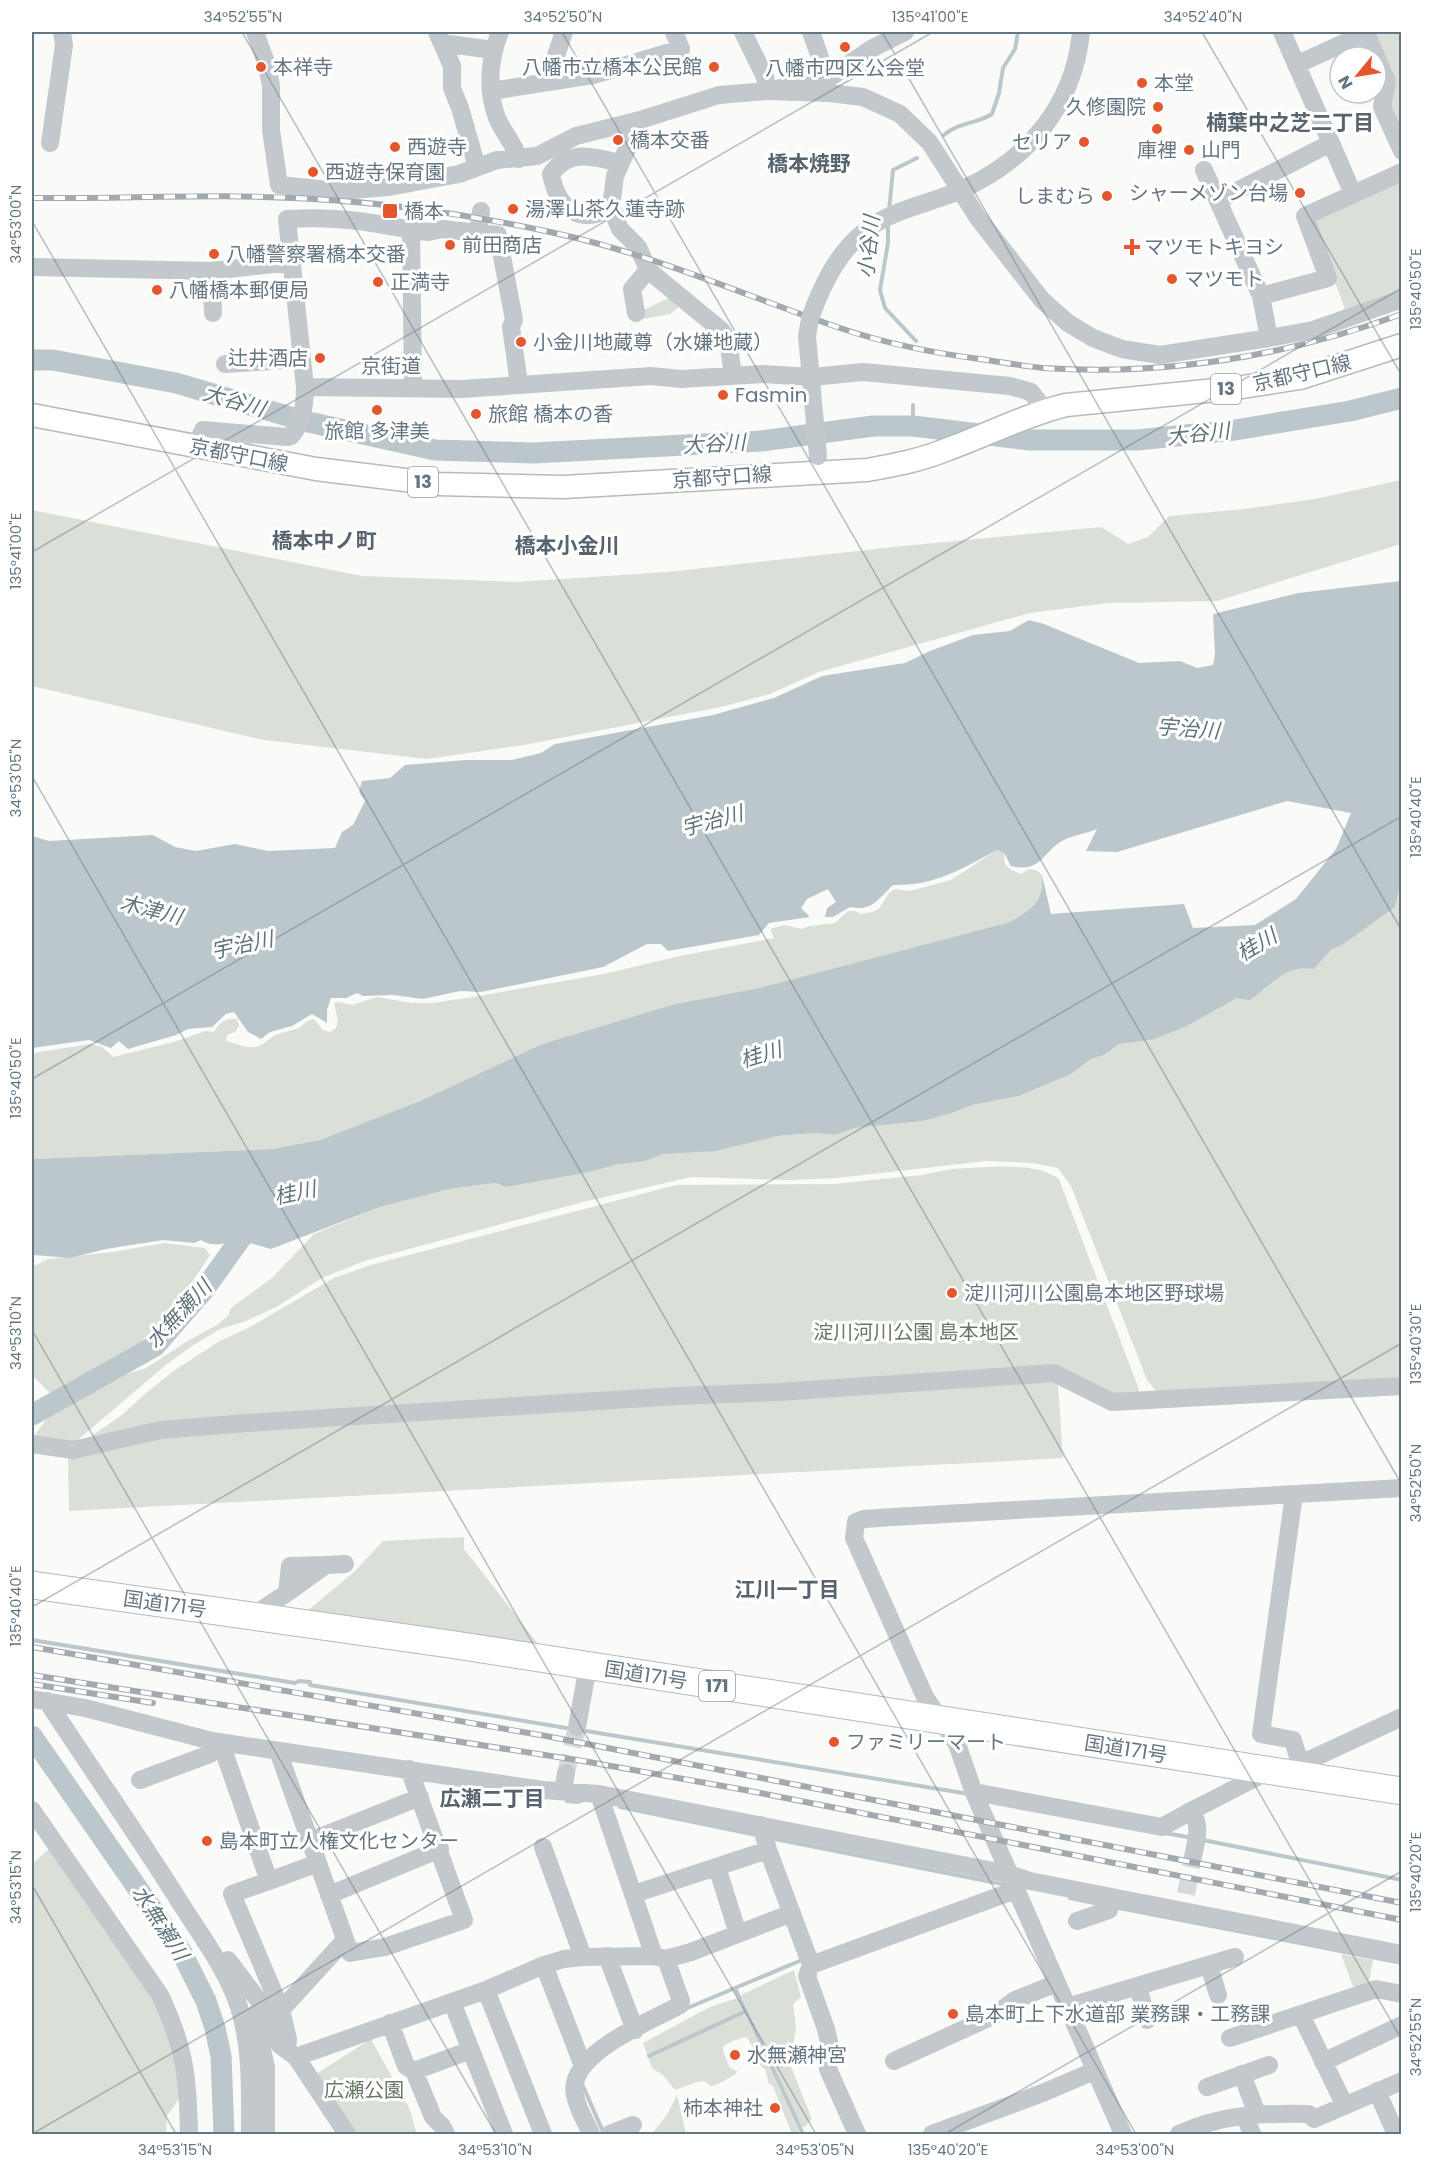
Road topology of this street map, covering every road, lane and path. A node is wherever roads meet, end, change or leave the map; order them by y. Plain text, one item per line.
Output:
1 (62, 32) edge
2 (255, 32) edge
3 (500, 32) edge
4 (564, 32) edge
5 (674, 32) edge
6 (744, 32) edge
7 (811, 32) edge
8 (905, 32) edge
9 (1081, 32) edge
10 (1282, 32) edge
11 (440, 37) edge
12 (493, 50) junction
13 (1296, 64) junction
14 (827, 76) junction
15 (547, 82) junction
16 (491, 91) junction
17 (768, 91) junction
18 (640, 120) junction
19 (50, 143) dead end
20 (1331, 143) junction
21 (1401, 151) edge
22 (519, 159) junction
23 (619, 163) junction
24 (477, 167) junction
25 (1204, 170) dead end
26 (1401, 172) edge
27 (961, 190) junction
28 (1353, 194) junction
29 (1219, 200) junction
30 (611, 208) junction
31 (481, 212) dead end
32 (411, 230) junction
33 (478, 233) junction
34 (292, 262) junction
35 (32, 267) edge
36 (648, 270) junction
37 (211, 271) junction
38 (1261, 296) junction
39 (1401, 299) edge
40 (213, 313) dead end
41 (636, 313) dead end
42 (1269, 338) junction
43 (1401, 345) edge
44 (302, 359) junction
45 (225, 364) dead end
46 (733, 375) junction
47 (519, 384) junction
48 (305, 387) junction
49 (413, 388) junction
50 (1045, 410) junction
51 (32, 415) edge
52 (196, 447) junction
53 (819, 464) junction
54 (1401, 1386) edge
55 (32, 1444) edge
56 (1401, 1488) edge
57 (1294, 1494) junction
58 (345, 1564) dead end
59 (32, 1585) edge
60 (252, 1616) junction
61 (588, 1666) junction
62 (39, 1700) edge
63 (1401, 1716) edge
64 (943, 1721) junction
65 (577, 1727) tunnel mouth
66 (220, 1742) junction
67 (280, 1755) junction
68 (1306, 1769) junction
69 (1269, 1771) junction
70 (140, 1780) dead end
71 (413, 1780) junction
72 (1401, 1791) edge
73 (975, 1795) junction
74 (602, 1801) junction
75 (32, 1810) edge
76 (1191, 1811) junction
77 (765, 1837) junction
78 (310, 1841) junction
79 (543, 1847) dead end
80 (440, 1849) junction
81 (1193, 1857) tunnel mouth
82 (318, 1863) junction
83 (717, 1867) junction
84 (269, 1881) junction
85 (1013, 1882) junction
86 (634, 1894) junction
87 (329, 1895) junction
88 (177, 1897) junction
89 (1111, 1903) junction
90 (792, 1913) junction
91 (1077, 1922) dead end
92 (738, 1934) junction
93 (345, 1940) junction
94 (1401, 1954) edge
95 (607, 1956) junction
96 (583, 1957) junction
97 (660, 1957) junction
98 (1235, 1957) dead end
99 (544, 1965) junction
100 (812, 1965) junction
101 (1209, 1965) junction
102 (237, 1974) junction
103 (1057, 1983) junction
104 (1138, 1986) junction
105 (486, 1990) junction
106 (1401, 1994) edge
107 (1218, 1995) dead end
108 (452, 2002) junction
109 (1067, 2007) junction
110 (281, 2010) junction
111 (1301, 2015) junction
112 (1147, 2020) dead end
113 (390, 2023) junction
114 (1401, 2025) edge
115 (635, 2030) junction
116 (1230, 2038) dead end
117 (471, 2050) junction
118 (291, 2053) junction
119 (894, 2061) dead end
120 (1323, 2062) junction
121 (1269, 2065) dead end
122 (583, 2066) junction
123 (414, 2071) junction
124 (1094, 2071) junction
125 (1242, 2074) junction
126 (1401, 2080) edge
127 (1207, 2087) dead end
128 (1377, 2091) junction
129 (188, 2106) junction
130 (1346, 2106) junction
131 (1251, 2115) junction
132 (633, 2125) dead end
133 (1318, 2127) edge
134 (175, 2134) edge
135 (189, 2134) edge
136 (250, 2134) edge
137 (266, 2134) edge
138 (347, 2134) edge
139 (446, 2134) edge
140 (504, 2134) edge
141 (543, 2134) edge
142 (591, 2134) edge
143 (610, 2134) edge
144 (857, 2134) edge
145 (932, 2134) edge
146 (1123, 2134) edge
147 (1179, 2134) edge
148 (1252, 2134) edge
149 (1396, 2134) edge

1 - 19 street
2 - 24 street
3 - 12 street
4 - 15 street
5 - 15 street
6 - 17 street
7 - 14 street
8 - 14 street
9 - 27 street
10 - 13 street
11 - 12 street
11 - 24 street
12 - 16 street
13 - 20 street
13 - 21 street
14 - 17 street
15 - 16 street
16 - 22 street
17 - 18 street
17 - 27 street
18 - 22 street
18 - 23 street
20 - 28 street
20 - 29 street
22 - 24 street
23 - 30 street
23 - 30 street
25 - 29 street
26 - 28 street
27 - 42 street
27 - 53 street, bridge
28 - 38 street
29 - 38 street
30 - 36 street
31 - 33 street
32 - 33 street
32 - 34 street
32 - 49 street
33 - 47 street
34 - 37 street
34 - 44 street
35 - 37 street
36 - 41 street
36 - 46 street
37 - 40 street
38 - 42 street
39 - 42 street
43 - 50 main road, 京都守口線 / 13
44 - 45 street
44 - 48 street
46 - 47 street, 京街道
46 - 50 street, 京街道
47 - 49 street, 京街道
48 - 49 street, 京街道
48 - 52 street
50 - 53 main road, 京都守口線 / 13
51 - 52 main road, 京都守口線 / 13
52 - 53 main road, 京都守口線 / 13
54 - 55 street
56 - 57 street
57 - 64 street
57 - 68 street
58 - 60 street
59 - 60 highway, 国道171号 / 171
60 - 61 highway, 国道171号 / 171
61 - 64 highway, 国道171号 / 171
61 - 65 street
62 - 66 street
62 - 88 street
63 - 68 street
64 - 69 highway, 国道171号 / 171
64 - 73 street
66 - 67 street
66 - 70 street
66 - 84 street
67 - 71 street
67 - 78 street
68 - 69 highway, 国道171号 / 171
68 - 72 highway, 国道171号 / 171
69 - 76 street
71 - 74 street
71 - 78 street
71 - 80 street
73 - 76 street
73 - 85 street
74 - 77 street
74 - 86 street
75 - 129 street
76 - 81 street
77 - 83 street
77 - 85 street
77 - 90 street
78 - 82 street
79 - 96 street
80 - 87 street
80 - 93 street
82 - 84 street
82 - 87 street
83 - 86 street
83 - 92 street
84 - 110 street
85 - 89 street
85 - 100 street
85 - 103 street
86 - 97 street
87 - 93 street
88 - 102 street
88 - 136 street
89 - 91 street
89 - 94 street
90 - 92 street
90 - 100 street
92 - 97 street
93 - 110 street
95 - 96 street
95 - 97 street
95 - 115 street
96 - 99 street
97 - 115 street
98 - 101 street
99 - 105 street
99 - 122 street
100 - 144 street
101 - 104 street
101 - 107 street
102 - 118 street
102 - 137 street
103 - 109 street
103 - 119 street
104 - 109 street
104 - 112 street
105 - 108 street
105 - 141 street
106 - 111 street
108 - 113 street
108 - 117 street
109 - 124 street
110 - 118 street
111 - 116 street
111 - 120 street
113 - 118 street
113 - 123 street
114 - 120 street
115 - 122 street
117 - 123 street
117 - 140 street
118 - 138 street
120 - 130 street
121 - 125 street
122 - 142 street
123 - 139 street
124 - 145 street
124 - 146 street
125 - 127 street
125 - 131 street
126 - 128 street
128 - 130 street
128 - 149 street
129 - 134 street
129 - 135 street
130 - 133 street
131 - 133 street
131 - 147 street
131 - 148 street
132 - 143 street

